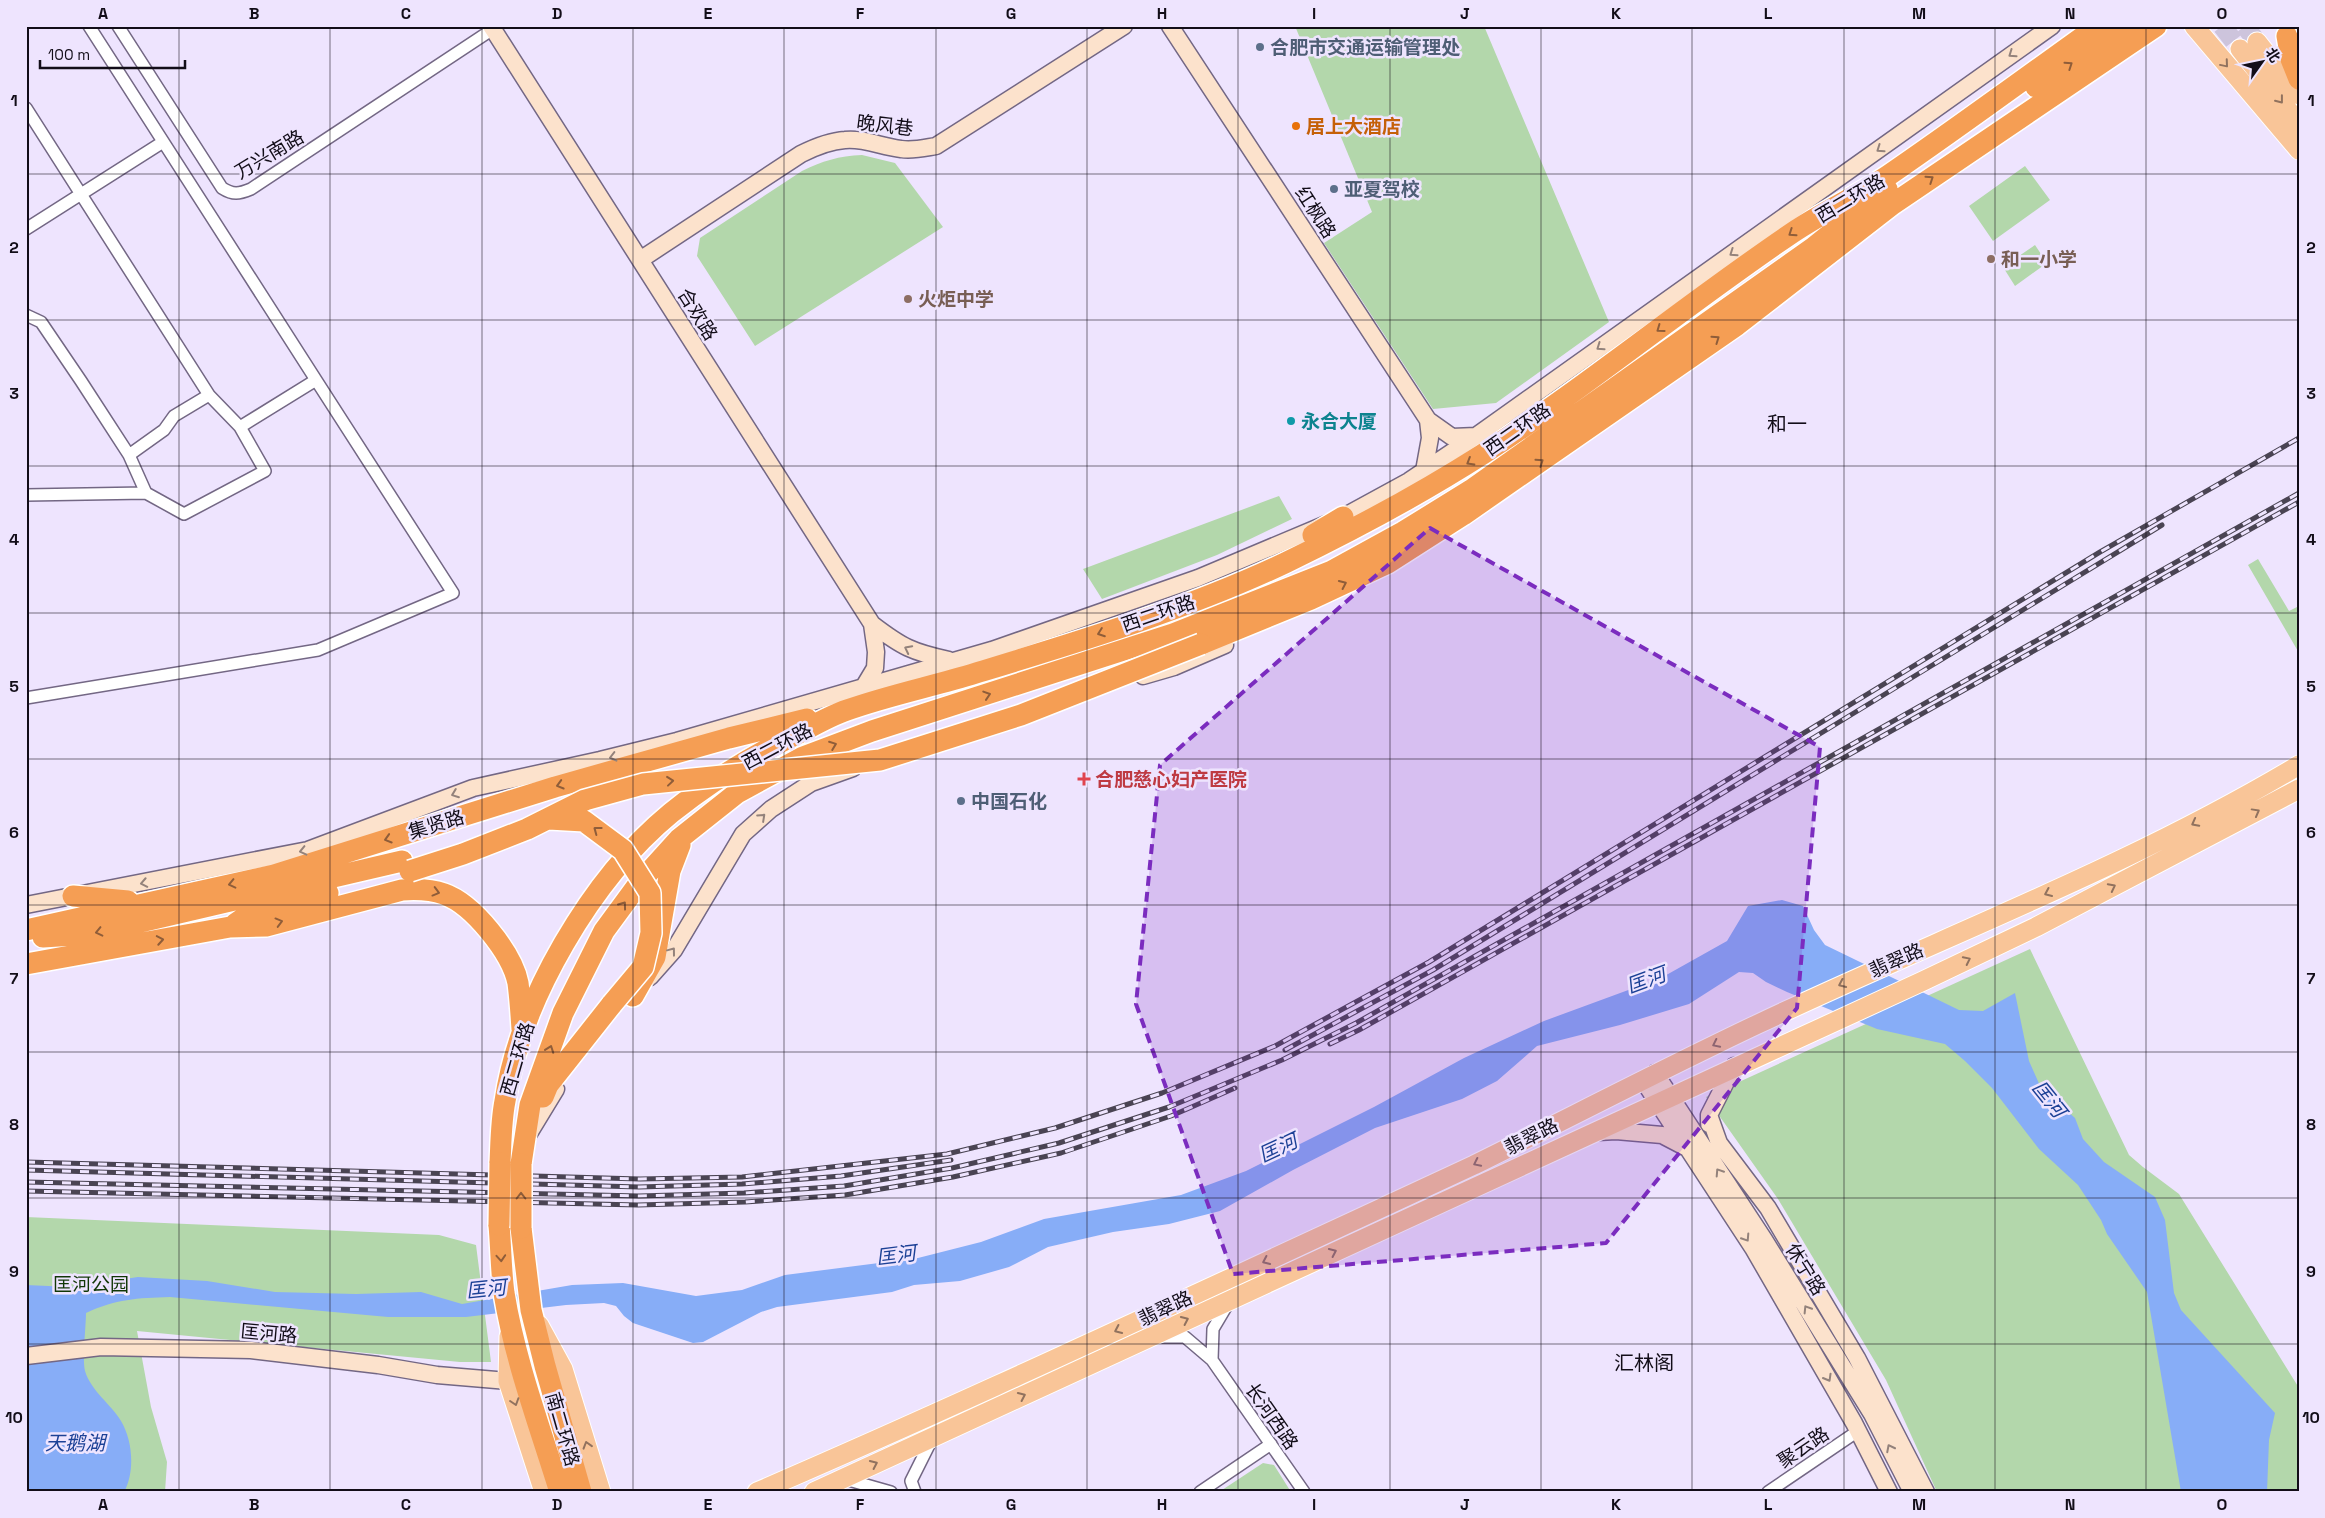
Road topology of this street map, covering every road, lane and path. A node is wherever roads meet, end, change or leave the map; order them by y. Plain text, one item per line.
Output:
1 (89, 26) edge
2 (118, 26) edge
3 (1124, 26) edge
4 (1170, 26) edge
5 (2052, 26) edge
6 (2098, 26) edge
7 (2126, 26) edge
8 (2156, 26) edge
9 (2194, 26) edge
10 (492, 28) edge
11 (2287, 36) dead end
12 (2299, 79) edge
13 (2299, 96) edge
14 (26, 108) edge
15 (2299, 124) edge
16 (1953, 136) junction
17 (163, 142) junction
18 (2299, 150) edge
19 (82, 194) junction
20 (1893, 204) junction
21 (26, 229) edge
22 (1814, 248) junction
23 (640, 260) junction
24 (26, 315) edge
25 (316, 380) junction
26 (209, 395) junction
27 (1428, 420) junction
28 (240, 427) junction
29 (1476, 436) junction
30 (129, 455) junction
31 (1424, 471) junction
32 (146, 493) junction
33 (26, 494) edge
34 (1343, 517) junction
35 (1330, 572) junction
36 (1219, 592) junction
37 (1311, 599) junction
38 (872, 624) junction
39 (1201, 644) junction
40 (951, 661) junction
41 (863, 688) junction
42 (26, 698) edge
43 (844, 711) junction
44 (728, 726) junction
45 (636, 764) junction
46 (2299, 764) edge
47 (2299, 789) edge
48 (688, 832) junction
49 (406, 866) junction
50 (73, 896) junction
51 (148, 903) junction
52 (26, 905) edge
53 (230, 927) junction
54 (26, 930) edge
55 (26, 938) edge
56 (26, 964) edge
57 (633, 996) junction
58 (523, 1034) junction
59 (1734, 1066) junction
60 (1649, 1076) junction
61 (1663, 1099) junction
62 (1709, 1115) junction
63 (1593, 1132) junction
64 (525, 1141) junction
65 (1688, 1149) junction
66 (1706, 1152) junction
67 (528, 1284) joint
68 (504, 1291) joint
69 (1230, 1300) junction
70 (531, 1310) junction
71 (1150, 1337) junction
72 (26, 1356) edge
73 (1212, 1360) junction
74 (516, 1378) junction
75 (1858, 1431) junction
76 (932, 1437) junction
77 (1271, 1444) junction
78 (843, 1478) junction
79 (544, 1492) edge
80 (560, 1492) edge
81 (581, 1492) edge
82 (601, 1492) edge
83 (757, 1492) edge
84 (814, 1492) edge
85 (891, 1492) edge
86 (915, 1492) edge
87 (1200, 1492) edge
88 (1304, 1492) edge
89 (1768, 1492) edge
90 (1889, 1492) edge
91 (1912, 1492) edge
92 (1926, 1492) edge

1 - 17 street
2 - 10 street, 万兴南路
3 - 23 street, 晚风巷
4 - 27 street, 红枫路
5 -> 29 street
6 - 16 highway
16 -> 7 highway
20 -> 8 highway, 西二环路
9 -> 18 main road
10 - 23 street, 合欢路
11 - 12 highway
13 -> 15 main road
14 - 19 street
16 - 22 highway, 西二环路
16 -> 36 highway, 西二环路
17 - 19 street
17 - 25 street
19 - 21 street
19 - 26 street
20 - 22 highway
37 -> 20 highway, 西二环路
22 - 35 highway, 西二环路
23 - 38 street, 合欢路
24 - 30 street
25 - 28 street
25 - 42 street
26 - 28 street
26 - 30 street
27 - 29 street
27 - 31 street
28 - 32 street
29 - 31 street
30 - 32 street
31 - 34 street
32 - 33 street
34 - 36 highway
34 - 40 street
35 - 39 highway
48 -> 35 highway, 西二环路
36 -> 43 highway, 西二环路
37 - 39 highway, 西二环路
57 -> 37 street
40 -> 38 street
38 - 41 street
49 -> 39 highway, bridge
40 - 41 street
41 - 44 street
43 - 45 highway, 集贤路
43 - 58 highway, 西二环路
44 - 45 highway
44 -> 50 street
45 -> 51 highway, 集贤路
46 -> 60 main road, 翡翠路
59 -> 47 main road, 翡翠路
48 - 57 highway
64 -> 48 highway, 西二环路
49 - 53 highway
49 -> 55 highway
64 -> 49 highway, bridge
50 - 51 highway
50 - 52 street
51 - 54 highway, 集贤路
56 -> 53 highway
53 -> 58 highway
57 - 64 street
58 -> 68 highway, 西二环路, bridge
59 - 61 main road, 翡翠路
59 - 62 street
60 - 61 street, 休宁路
60 -> 83 main road, 翡翠路
61 - 63 main road, 翡翠路
61 - 65 street, 休宁路
61 - 66 street, 休宁路
62 - 66 street
62 - 92 street
63 - 65 street
69 -> 63 main road, 翡翠路
67 -> 64 highway, 西二环路, bridge
65 -> 75 street, 休宁路
91 -> 66 street, 休宁路
67 - 70 highway, 南二环路
68 - 74 highway, 南二环路
71 -> 69 main road, 翡翠路
69 - 73 street
70 - 81 highway, 南二环路
82 -> 70 main road
71 - 73 street, 长河西路
76 -> 71 main road, 翡翠路
72 - 74 street, 匡河路
73 - 77 street, 长河西路
74 -> 79 main road
74 - 80 highway, 南二环路
75 - 89 street, 聚云路
75 - 90 street, 休宁路
78 -> 76 main road, 翡翠路
76 - 86 street
77 - 87 street
77 - 88 street, 长河西路
78 - 84 main road, 翡翠路
78 - 85 street

